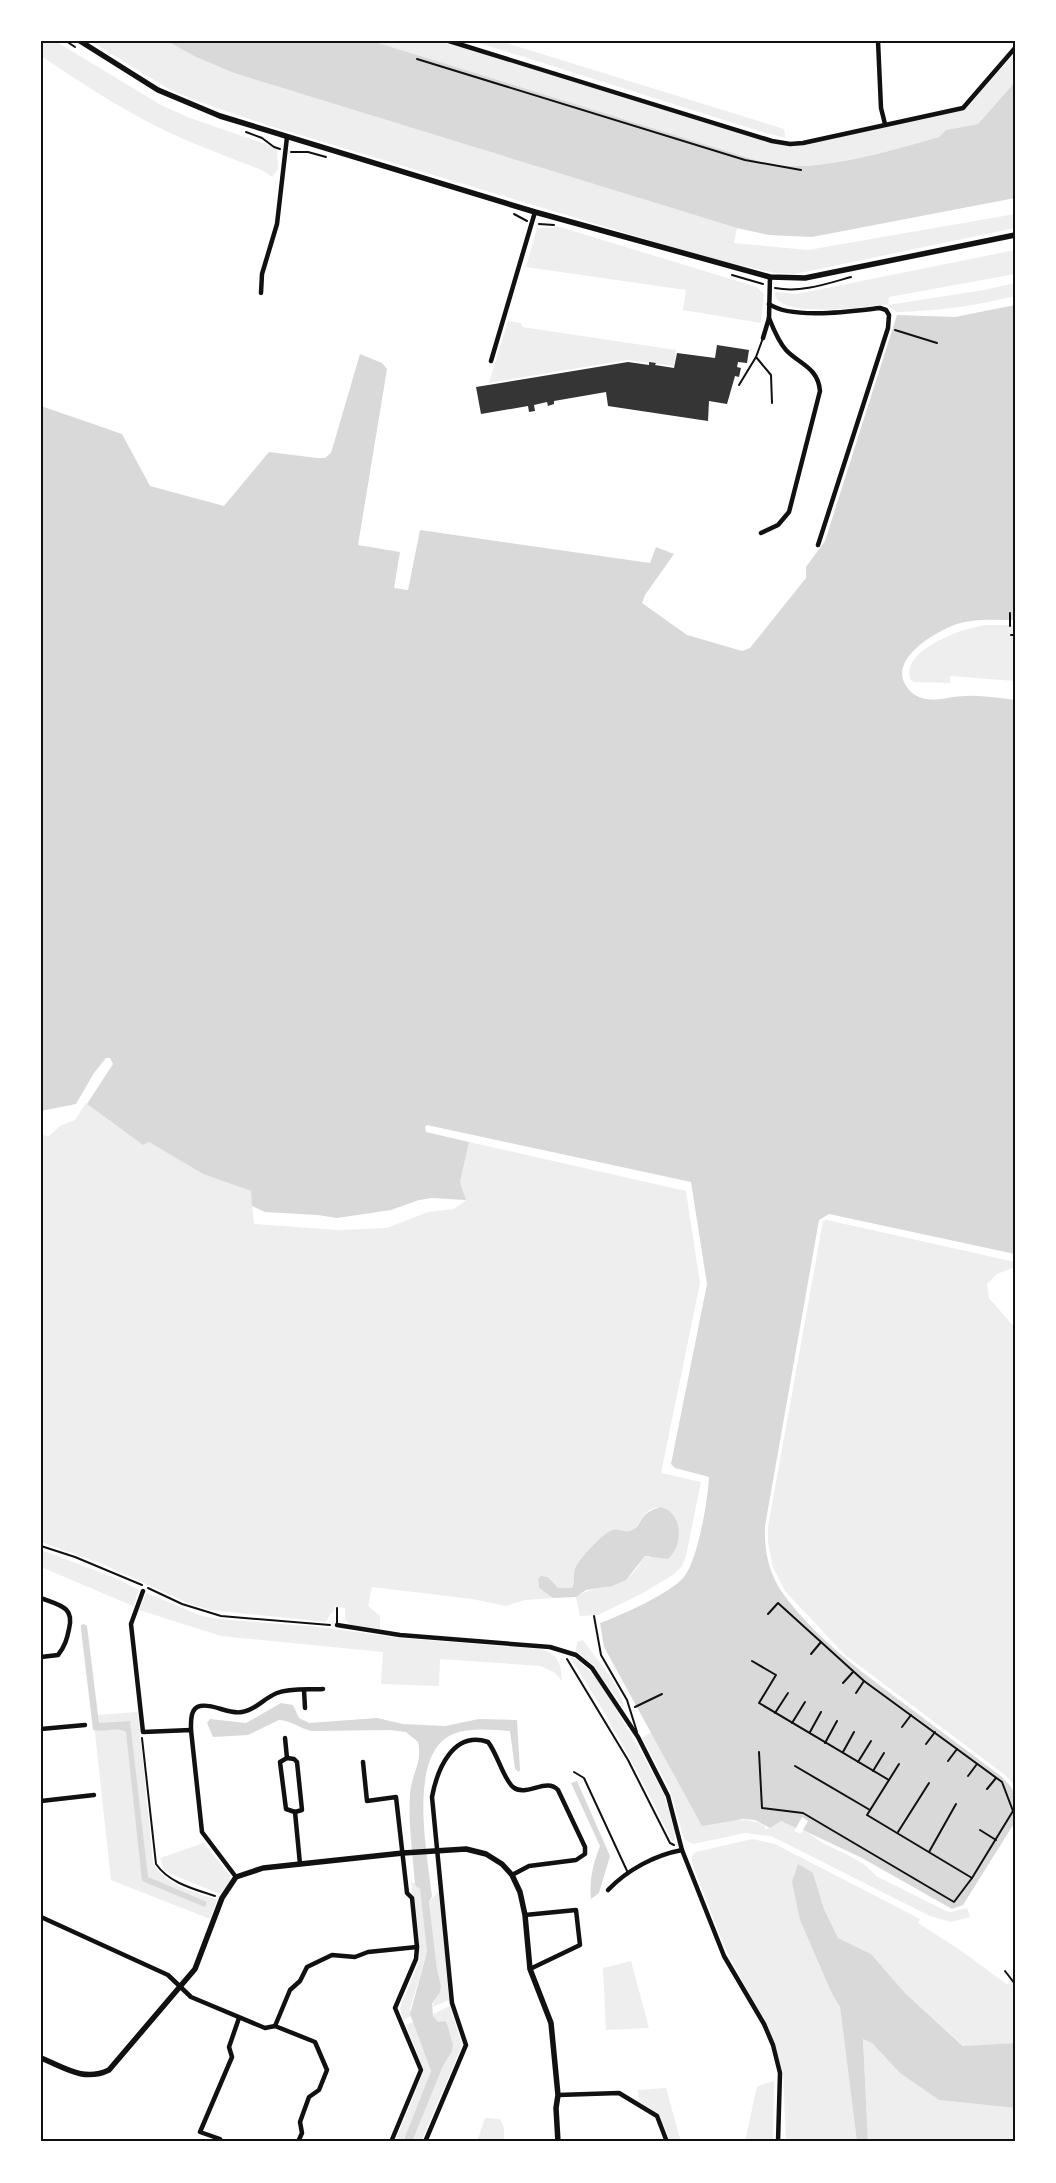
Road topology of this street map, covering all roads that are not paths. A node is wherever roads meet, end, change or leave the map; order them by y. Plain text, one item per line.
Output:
1 (80, 41) edge
2 (448, 41) edge
3 (878, 41) edge
4 (1015, 48) edge
5 (884, 124) junction
6 (287, 138) junction
7 (535, 212) junction
8 (1015, 235) edge
9 (770, 277) junction
10 (261, 293) dead end
11 (769, 304) junction
12 (769, 318) junction
13 (763, 338) joint
14 (756, 356) junction
15 (491, 360) dead end
16 (739, 385) dead end
17 (772, 403) dead end
18 (761, 533) dead end
19 (818, 545) dead end
20 (1011, 635) dead end
21 (1015, 635) edge
22 (143, 1591) dead end
23 (41, 1598) edge
24 (337, 1608) dead end
25 (594, 1616) dead end
26 (337, 1625) joint
27 (41, 1657) edge
28 (323, 1689) dead end
29 (304, 1690) junction
30 (304, 1708) dead end
31 (85, 1725) dead end
32 (41, 1729) edge
33 (191, 1730) junction
34 (638, 1737) junction
35 (285, 1738) dead end
36 (287, 1758) junction
37 (363, 1762) dead end
38 (574, 1772) dead end
39 (94, 1795) dead end
40 (41, 1801) edge
41 (295, 1812) junction
42 (682, 1850) junction
43 (439, 1851) junction
44 (403, 1853) junction
45 (300, 1864) junction
46 (628, 1873) junction
47 (512, 1875) junction
48 (236, 1877) junction
49 (608, 1890) dead end
50 (525, 1915) junction
51 (41, 1917) edge
52 (417, 1947) junction
53 (530, 1969) junction
54 (182, 1986) junction
55 (239, 2018) junction
56 (275, 2026) junction
57 (41, 2058) edge
58 (558, 2095) junction
59 (220, 2139) dead end
60 (298, 2142) edge
61 (391, 2142) edge
62 (425, 2142) edge
63 (558, 2142) edge
64 (667, 2142) edge
65 (778, 2142) edge

1 - 6 street
2 - 5 street
3 - 5 street
4 - 5 street
6 - 7 street
6 - 10 street
7 - 9 street
7 - 15 street
8 - 9 street
9 - 11 street
11 - 12 street
11 - 19 street
12 - 13 street
12 - 18 street
13 - 14 lane
14 - 16 lane
14 - 17 lane
20 - 21 lane
22 - 33 street
23 - 27 street
24 - 26 lane
25 - 34 lane
26 - 34 street
28 - 29 street
29 - 30 street
29 - 33 street
31 - 32 street
33 - 48 street
34 - 42 street
35 - 36 street
36 - 41 street
36 - 41 street
37 - 44 street
38 - 46 lane
39 - 40 street
41 - 45 street
42 - 46 street
42 - 65 street
43 - 44 street
43 - 47 street
43 - 47 street
43 - 62 street
44 - 45 street
44 - 52 street
45 - 48 street
46 - 49 street
47 - 50 street
48 - 54 street
50 - 53 street
50 - 53 street
51 - 54 street
52 - 56 street
52 - 61 street
53 - 58 street
54 - 55 street
54 - 57 street
55 - 56 street
55 - 59 street
56 - 60 street
58 - 63 street
58 - 64 street

